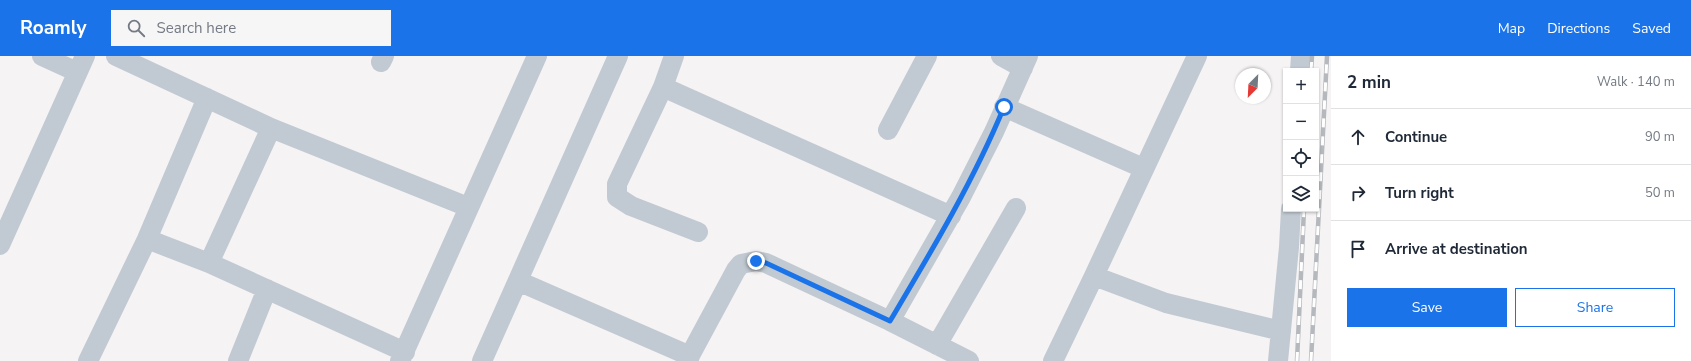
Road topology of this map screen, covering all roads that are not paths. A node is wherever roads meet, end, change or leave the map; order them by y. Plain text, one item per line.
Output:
1 (42, 56) edge
2 (116, 56) edge
3 (537, 56) edge
4 (618, 56) edge
5 (674, 56) edge
6 (927, 56) edge
7 (1001, 56) edge
8 (1197, 56) edge
9 (1302, 56) edge
10 (1025, 62) edge
11 (81, 64) edge
12 (1300, 68) edge
13 (663, 87) junction
14 (208, 98) junction
15 (1004, 107) junction
16 (271, 128) junction
17 (888, 130) dead end
18 (1143, 168) junction
19 (468, 207) junction
20 (1016, 208) dead end
21 (1291, 212) edge
22 (951, 216) junction
23 (698, 232) dead end
24 (146, 239) junction
25 (0, 245) edge
26 (209, 263) junction
27 (1094, 276) junction
28 (518, 282) junction
29 (267, 288) junction
30 (890, 321) junction
31 (1281, 331) junction
32 (937, 345) junction
33 (402, 356) edge
34 (688, 358) edge
35 (88, 361) edge
36 (238, 361) edge
37 (482, 361) edge
38 (969, 361) edge
39 (1053, 361) edge
40 (1278, 361) edge

1 - 11 street
2 - 14 street
3 - 19 street
4 - 28 street
5 - 13 street
6 - 17 street
7 - 10 street
8 - 18 street
9 - 12 street
10 - 15 street
11 - 25 street
13 - 22 street
13 - 23 street
14 - 16 street
14 - 24 street
15 - 18 street
15 - 22 street
16 - 19 street
16 - 26 street
18 - 27 street
19 - 33 street
20 - 32 street
21 - 31 street
22 - 30 street
24 - 26 street
24 - 35 street
26 - 29 street
27 - 31 street
27 - 39 street
28 - 34 street
28 - 37 street
29 - 33 street
29 - 36 street
30 - 32 street
30 - 34 street
31 - 40 street
32 - 38 street

